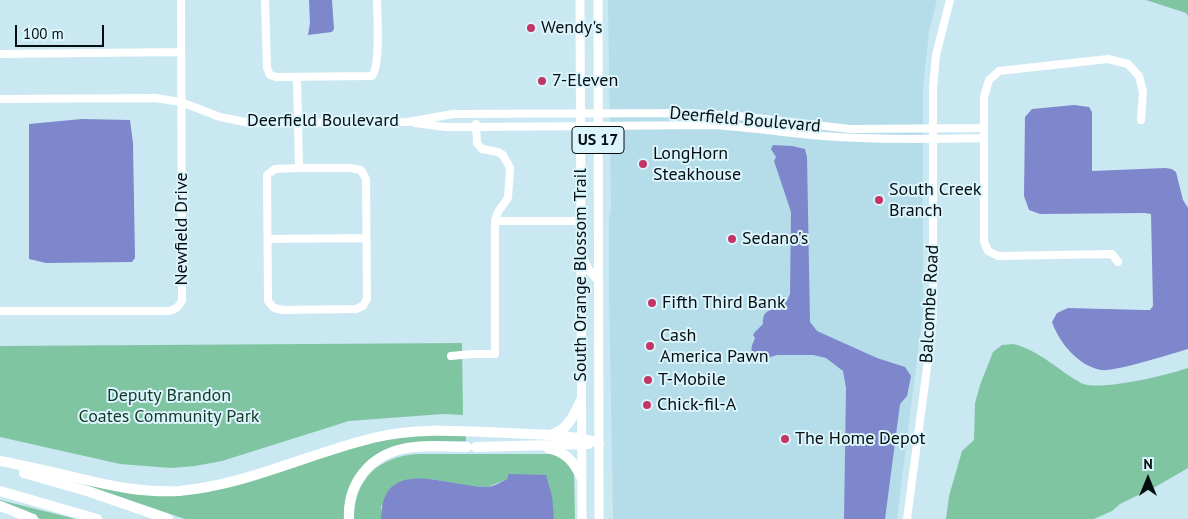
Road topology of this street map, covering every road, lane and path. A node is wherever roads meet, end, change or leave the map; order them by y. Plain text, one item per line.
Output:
1 (182, 0) edge
2 (265, 0) edge
3 (377, 0) edge
4 (580, 0) edge
5 (598, 0) edge
6 (950, 0) edge
7 (181, 52) junction
8 (0, 54) edge
9 (297, 77) junction
10 (0, 99) edge
11 (181, 102) junction
12 (598, 113) junction
13 (712, 113) junction
14 (476, 114) junction
15 (580, 114) junction
16 (1142, 120) dead end
17 (408, 122) junction
18 (298, 123) junction
19 (580, 125) junction
20 (598, 125) junction
21 (712, 125) junction
22 (476, 127) junction
23 (933, 128) junction
24 (984, 128) junction
25 (984, 138) junction
26 (933, 139) junction
27 (299, 168) junction
28 (495, 221) junction
29 (580, 221) junction
30 (366, 238) junction
31 (268, 239) junction
32 (580, 254) junction
33 (1118, 262) dead end
34 (598, 280) junction
35 (0, 311) edge
36 (452, 356) dead end
37 (581, 400) junction
38 (548, 435) junction
39 (581, 441) junction
40 (599, 443) junction
41 (540, 446) junction
42 (0, 461) edge
43 (0, 466) edge
44 (581, 478) junction
45 (0, 491) edge
46 (0, 506) edge
47 (33, 519) edge
48 (97, 519) edge
49 (168, 519) edge
50 (349, 519) edge
51 (582, 519) edge
52 (599, 519) edge
53 (907, 519) edge

1 - 7 street, Newfield Drive
2 - 9 street
3 - 9 street
4 - 15 main road, South Orange Blossom Trail / US 17
5 - 12 main road, South Orange Blossom Trail / US 17
6 - 23 street, Balcombe Road
7 - 8 street
7 - 11 street, Newfield Drive
9 - 18 street
10 - 11 street, Deerfield Boulevard
11 - 18 street, Deerfield Boulevard
11 - 35 street, Newfield Drive
12 - 13 street, Deerfield Boulevard
12 - 15 street, Deerfield Boulevard
12 - 20 main road, South Orange Blossom Trail / US 17
13 - 21 street
13 - 23 street, Deerfield Boulevard
14 - 15 street, Deerfield Boulevard
14 - 17 street, Deerfield Boulevard
14 - 22 street
15 - 19 main road, South Orange Blossom Trail / US 17
16 - 24 street
17 - 18 street, Deerfield Boulevard
17 - 22 street, Deerfield Boulevard
18 - 27 street
19 - 20 street, Deerfield Boulevard
19 - 22 street, Deerfield Boulevard
19 - 29 main road, South Orange Blossom Trail / US 17
20 - 21 street, Deerfield Boulevard
20 - 34 main road, South Orange Blossom Trail / US 17
21 - 26 street, Deerfield Boulevard
22 - 28 street
23 - 24 street, Deerfield Boulevard
23 - 26 street, Balcombe Road
24 - 25 street
25 - 26 street, Deerfield Boulevard
25 - 33 street
26 - 53 street, Balcombe Road
27 - 30 street
27 - 31 street
28 - 29 street
28 - 36 street
29 - 32 main road, South Orange Blossom Trail / US 17
30 - 31 street
30 - 31 street
32 - 34 main road
32 - 37 main road, South Orange Blossom Trail / US 17
34 - 40 main road, South Orange Blossom Trail / US 17
37 - 38 highway
37 - 39 main road, South Orange Blossom Trail / US 17
38 - 39 highway
38 - 42 highway
39 - 40 highway
39 - 41 highway
39 - 44 main road, South Orange Blossom Trail / US 17
40 - 52 main road, South Orange Blossom Trail / US 17
41 - 44 highway
41 - 50 highway
43 - 49 highway
44 - 51 main road, South Orange Blossom Trail / US 17
45 - 48 highway
46 - 47 highway

